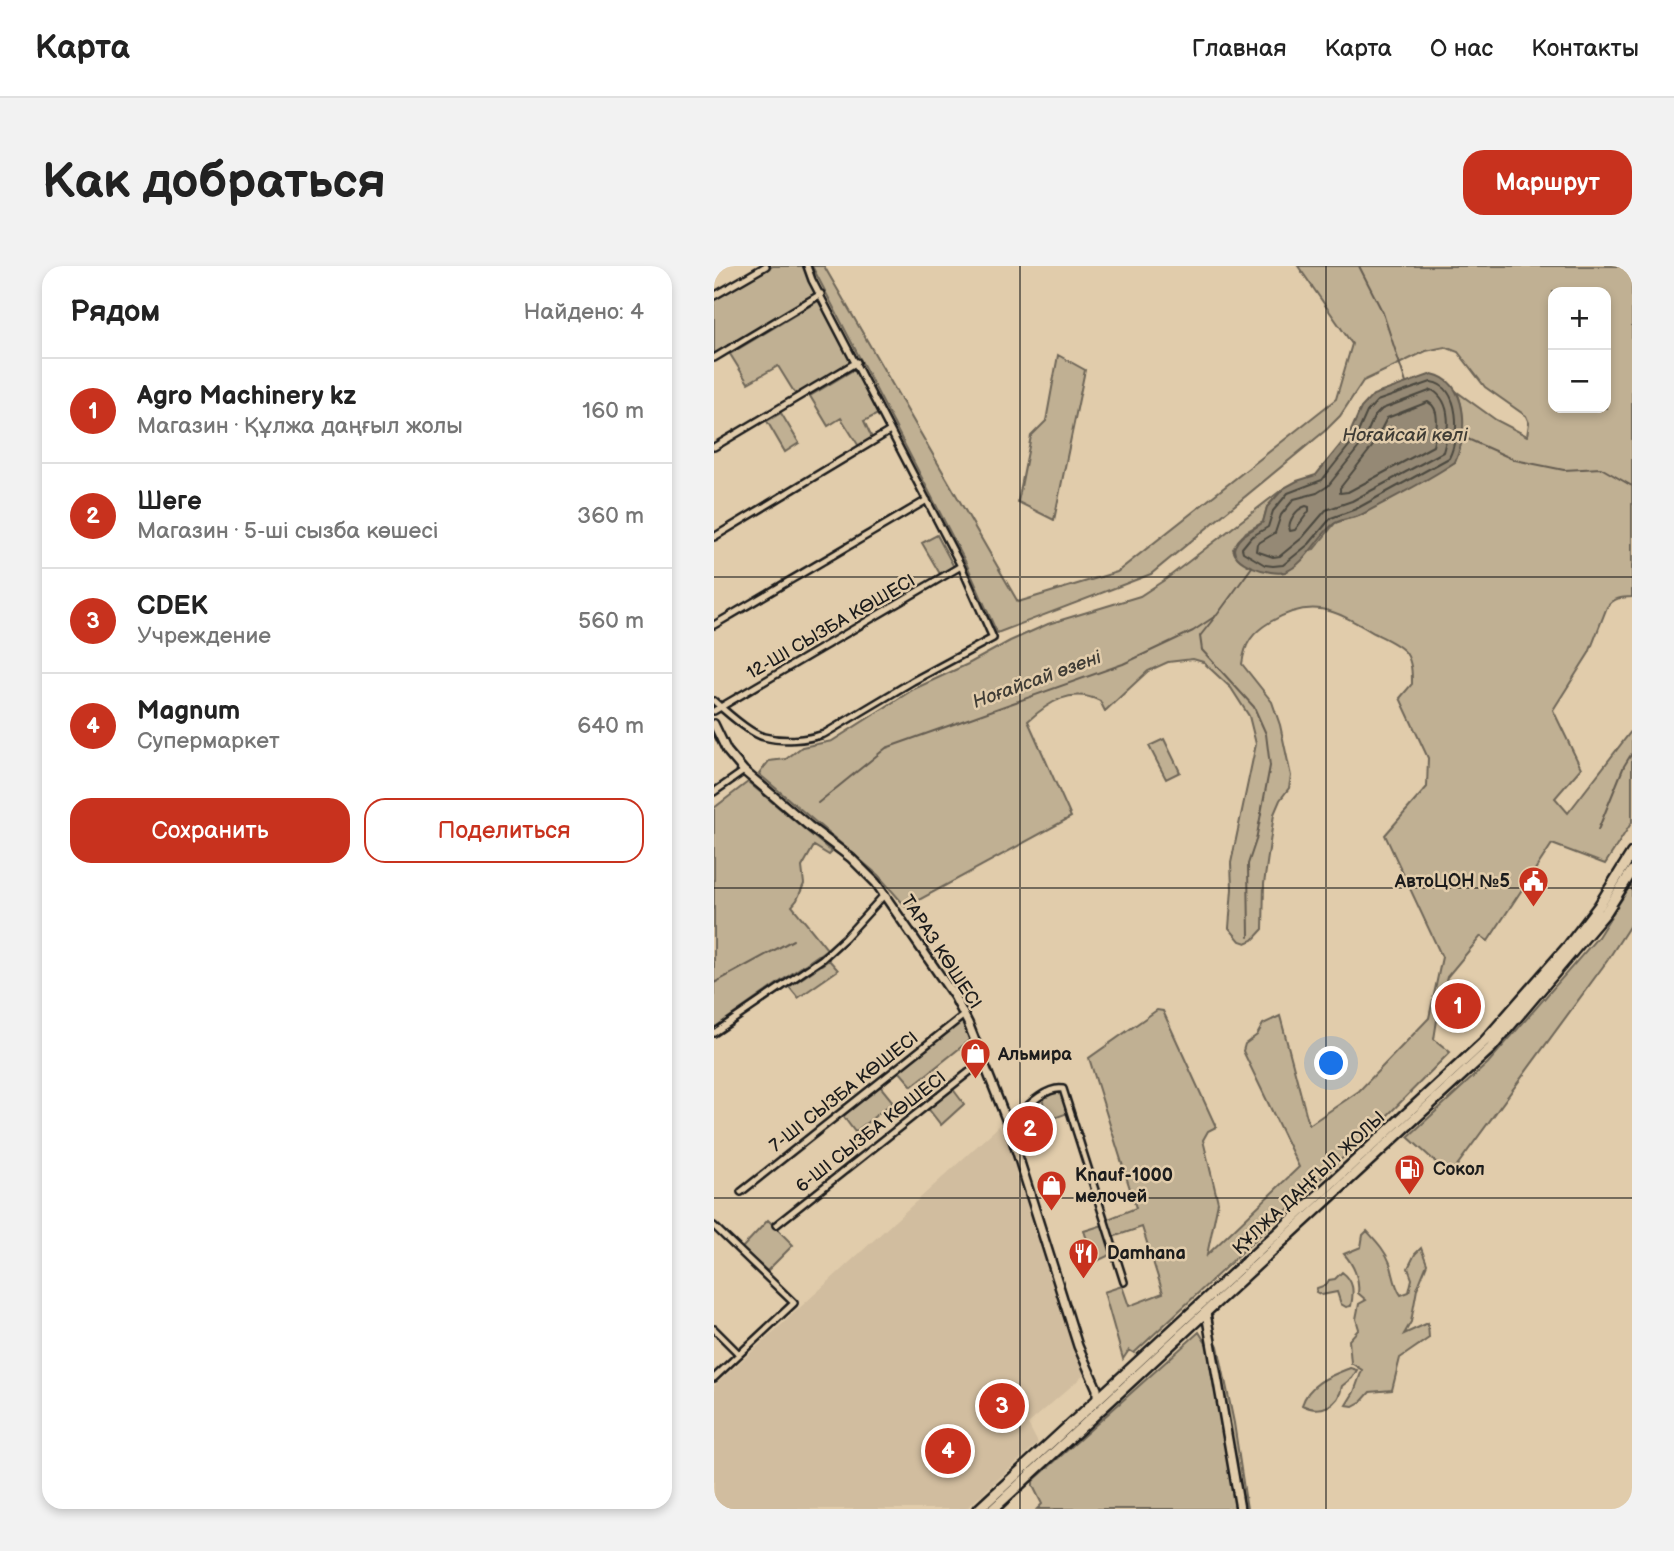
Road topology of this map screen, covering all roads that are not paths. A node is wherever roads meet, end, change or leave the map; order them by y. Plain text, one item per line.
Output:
1 (766, 266) edge
2 (807, 266) edge
3 (821, 294) junction
4 (714, 296) edge
5 (714, 358) edge
6 (857, 362) junction
7 (890, 431) junction
8 (714, 447) edge
9 (927, 500) junction
10 (714, 537) edge
11 (961, 566) junction
12 (714, 625) edge
13 (714, 701) edge
14 (721, 708) junction
15 (714, 710) edge
16 (714, 724) edge
17 (744, 771) junction
18 (714, 792) edge
19 (1632, 853) edge
20 (1632, 871) edge
21 (885, 894) junction
22 (964, 1015) junction
23 (714, 1033) edge
24 (983, 1061) junction
25 (1008, 1124) junction
26 (741, 1192) dead end
27 (776, 1225) dead end
28 (714, 1226) edge
29 (1124, 1282) dead end
30 (1206, 1313) junction
31 (714, 1329) edge
32 (739, 1354) junction
33 (1091, 1375) junction
34 (714, 1378) edge
35 (1120, 1380) junction
36 (1097, 1401) junction
37 (979, 1509) edge
38 (993, 1509) edge
39 (1240, 1509) edge

1 - 4 street
2 - 3 street
3 - 5 street
3 - 6 street
6 - 7 street
6 - 8 street
7 - 9 street
7 - 10 street
9 - 11 street
9 - 12 street
11 - 14 street, 12-ШІ СЫЗБА КӨШЕСІ
11 - 14 street
13 - 14 street
14 - 15 street, 12-ШІ СЫЗБА КӨШЕСІ
16 - 17 street, ТАРАЗ КӨШЕСІ
17 - 18 street
17 - 21 street, ТАРАЗ КӨШЕСІ
19 - 35 main road, ҚҰЛЖА ДАҢҒЫЛ ЖОЛЫ
20 - 30 main road, ҚҰЛЖА ДАҢҒЫЛ ЖОЛЫ
21 - 22 street, ТАРАЗ КӨШЕСІ
21 - 23 street
22 - 24 street, ТАРАЗ КӨШЕСІ
22 - 26 street, 7-ШІ СЫЗБА КӨШЕСІ
24 - 25 street, ТАРАЗ КӨШЕСІ
24 - 27 street, 6-ШІ СЫЗБА КӨШЕСІ
25 - 29 street
25 - 33 street, ТАРАЗ КӨШЕСІ
28 - 32 street
30 - 38 main road, ҚҰЛЖА ДАҢҒЫЛ ЖОЛЫ
30 - 39 street
31 - 32 street
32 - 34 street
33 - 35 street
33 - 36 street, ТАРАЗ КӨШЕСІ
35 - 36 main road, ҚҰЛЖА ДАҢҒЫЛ ЖОЛЫ
36 - 37 main road, ҚҰЛЖА ДАҢҒЫЛ ЖОЛЫ

